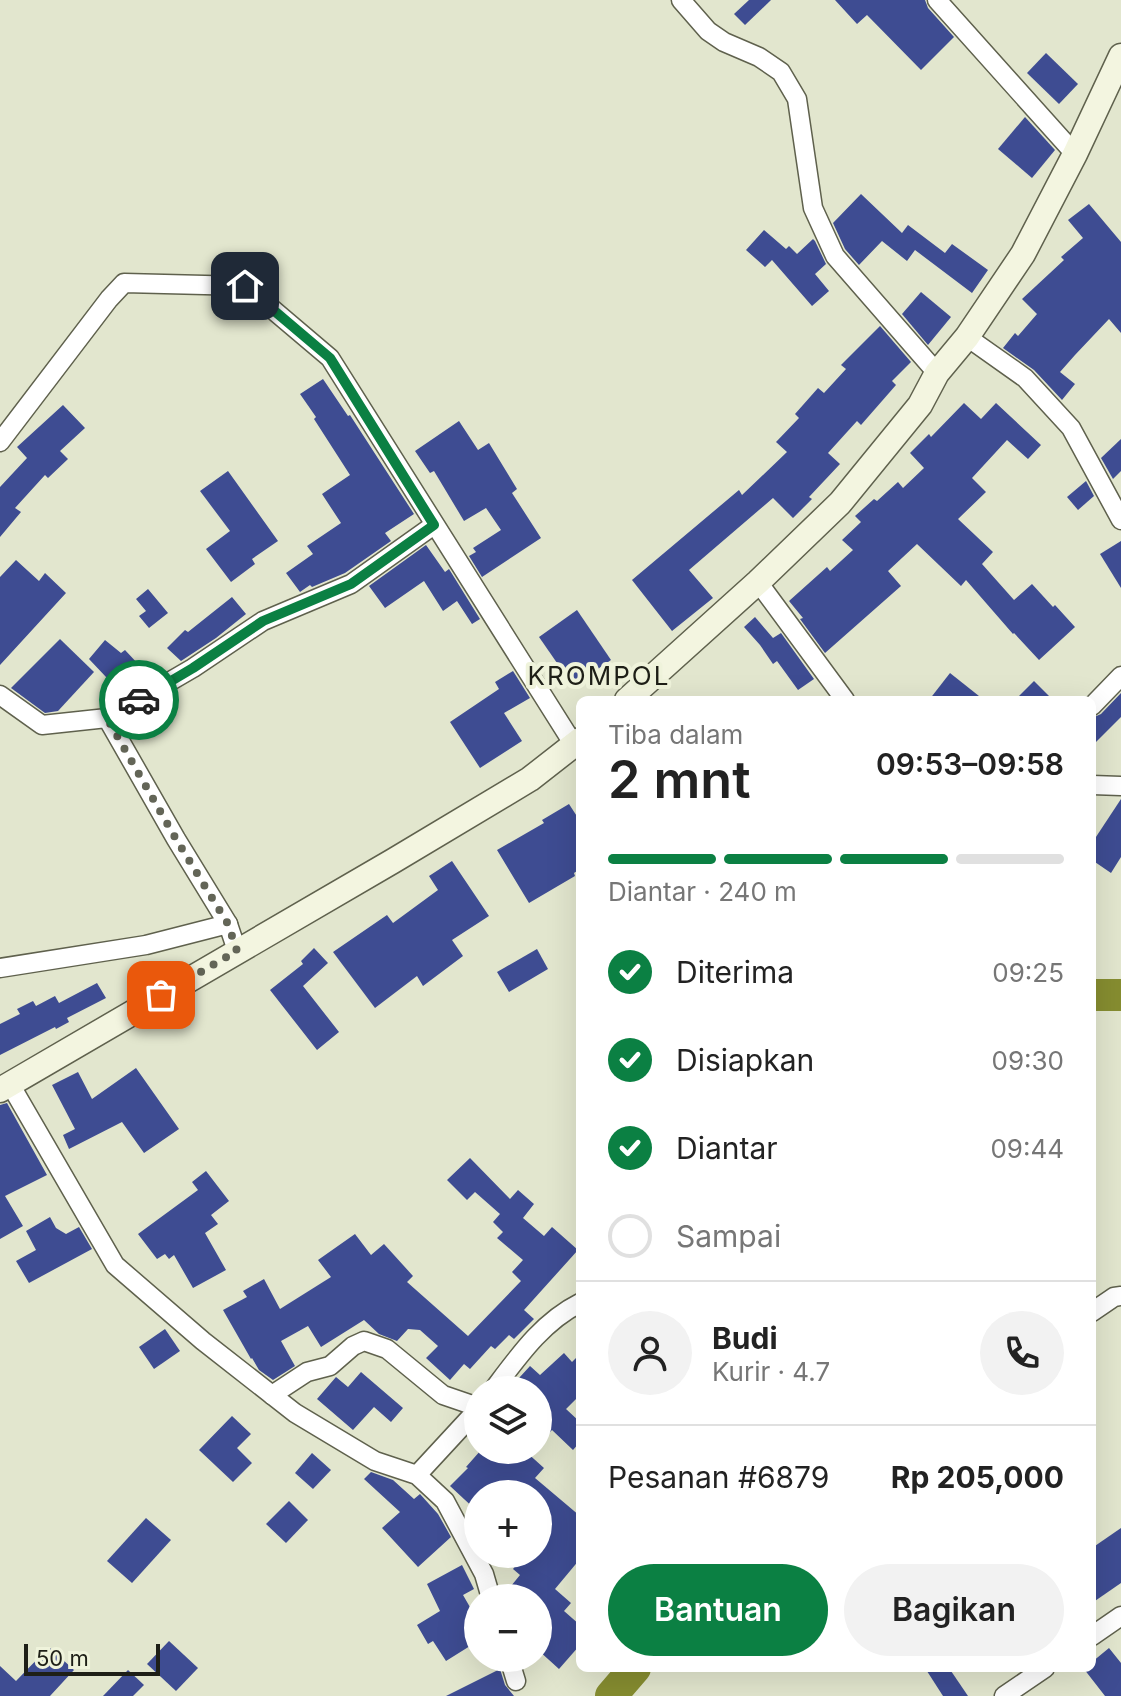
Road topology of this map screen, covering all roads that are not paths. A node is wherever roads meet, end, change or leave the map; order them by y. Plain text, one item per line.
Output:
1 (681, 0) edge
2 (937, 0) edge
3 (1121, 56) edge
4 (1075, 154) junction
5 (967, 337) junction
6 (937, 373) junction
7 (0, 442) edge
8 (1121, 520) edge
9 (434, 525) junction
10 (758, 582) junction
11 (1121, 676) edge
12 (0, 695) edge
13 (631, 696) edge
14 (842, 696) edge
15 (1096, 702) edge
16 (107, 718) junction
17 (576, 741) edge
18 (576, 744) edge
19 (1096, 785) edge
20 (1121, 786) edge
21 (228, 924) junction
22 (237, 951) junction
23 (0, 968) edge
24 (5, 1087) edge
25 (1121, 1296) edge
26 (576, 1305) edge
27 (1096, 1309) edge
28 (504, 1376) edge
29 (272, 1395) junction
30 (464, 1403) edge
31 (464, 1423) edge
32 (417, 1475) junction
33 (487, 1584) edge
34 (1121, 1616) edge
35 (1096, 1633) edge
36 (513, 1672) edge
37 (1039, 1672) edge
38 (516, 1681) dead end
39 (1004, 1696) edge

1 - 6 street
2 - 4 street
3 - 4 street
4 - 5 street
5 - 6 street
5 - 8 street
6 - 10 street
7 - 9 street
9 - 16 street
9 - 17 street
10 - 13 street
10 - 14 street
11 - 15 street
12 - 16 street
16 - 21 street
18 - 22 street
19 - 20 street
21 - 22 street
21 - 23 street
22 - 24 street
24 - 29 street
25 - 27 street
26 - 28 street
29 - 30 street
29 - 32 street
31 - 32 street
32 - 33 street
34 - 35 street
36 - 38 street
37 - 39 street

